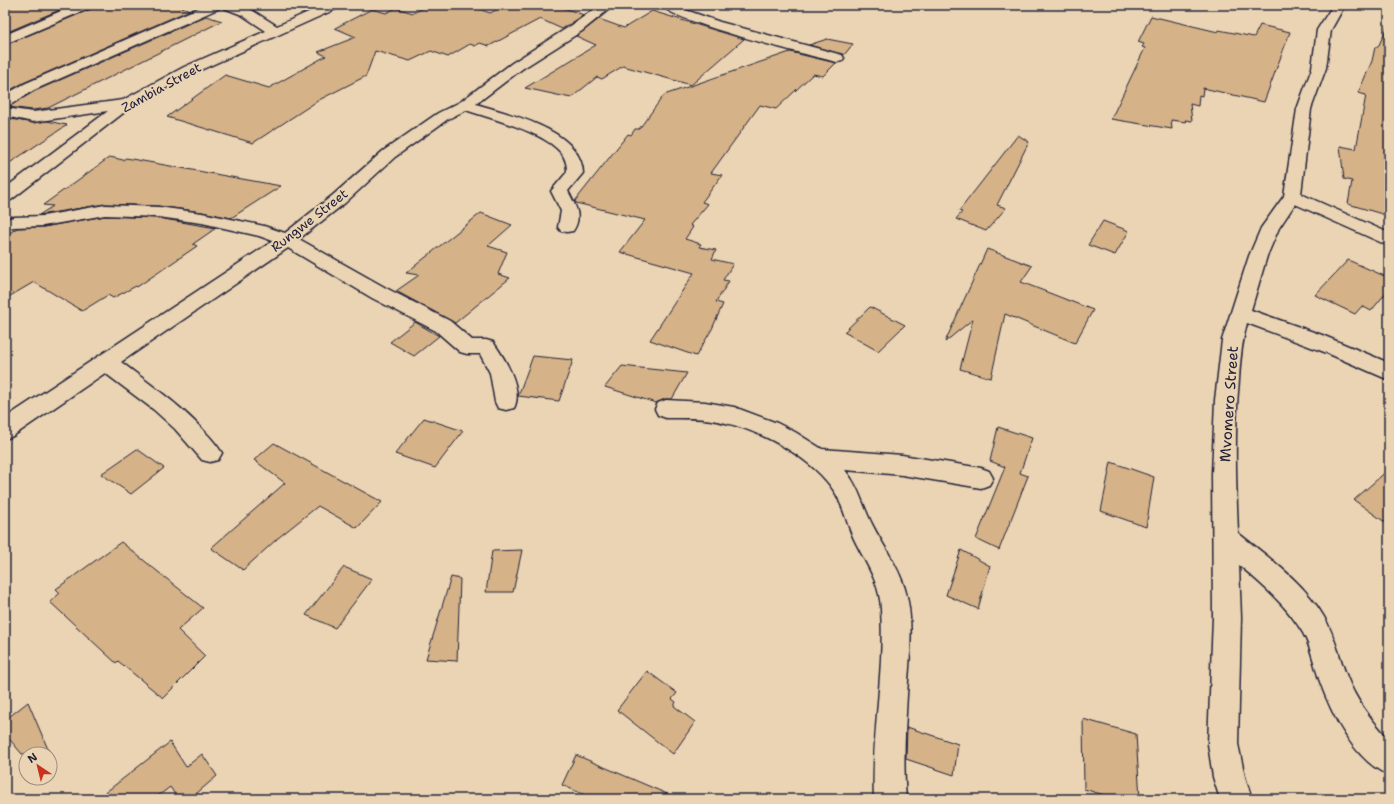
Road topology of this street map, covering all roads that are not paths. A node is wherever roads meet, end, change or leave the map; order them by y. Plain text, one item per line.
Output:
1 (86, 5) edge
2 (216, 5) edge
3 (228, 5) edge
4 (334, 5) edge
5 (608, 5) edge
6 (667, 5) edge
7 (1340, 5) edge
8 (276, 31) junction
9 (5, 40) edge
10 (837, 58) dead end
11 (45, 80) junction
12 (5, 84) edge
13 (5, 102) edge
14 (126, 104) junction
15 (465, 105) junction
16 (5, 112) edge
17 (5, 196) edge
18 (1292, 196) junction
19 (5, 224) edge
20 (567, 227) dead end
21 (287, 240) junction
22 (1389, 240) edge
23 (1240, 313) junction
24 (106, 362) junction
25 (1389, 372) edge
26 (506, 402) dead end
27 (666, 409) dead end
28 (5, 430) edge
29 (210, 453) dead end
30 (818, 458) junction
31 (981, 478) dead end
32 (1226, 539) junction
33 (1389, 760) edge
34 (890, 799) edge
35 (1236, 799) edge

1 - 9 street
2 - 11 street
3 - 8 street
4 - 8 street, Zambia Street
5 - 15 street, Rungwe Street
6 - 10 street
7 - 18 street, Mvomero Street
8 - 14 street, Zambia Street
11 - 12 street
11 - 13 street
14 - 16 street
14 - 17 street, Zambia Street
15 - 20 street
15 - 21 street, Rungwe Street
18 - 22 street
18 - 23 street, Mvomero Street
19 - 21 street
21 - 24 street, Rungwe Street
21 - 26 street
23 - 25 street
23 - 32 street, Mvomero Street
24 - 28 street, Rungwe Street
24 - 29 street
27 - 30 street
30 - 31 street
30 - 34 street
32 - 33 street
32 - 35 street, Mvomero Street

